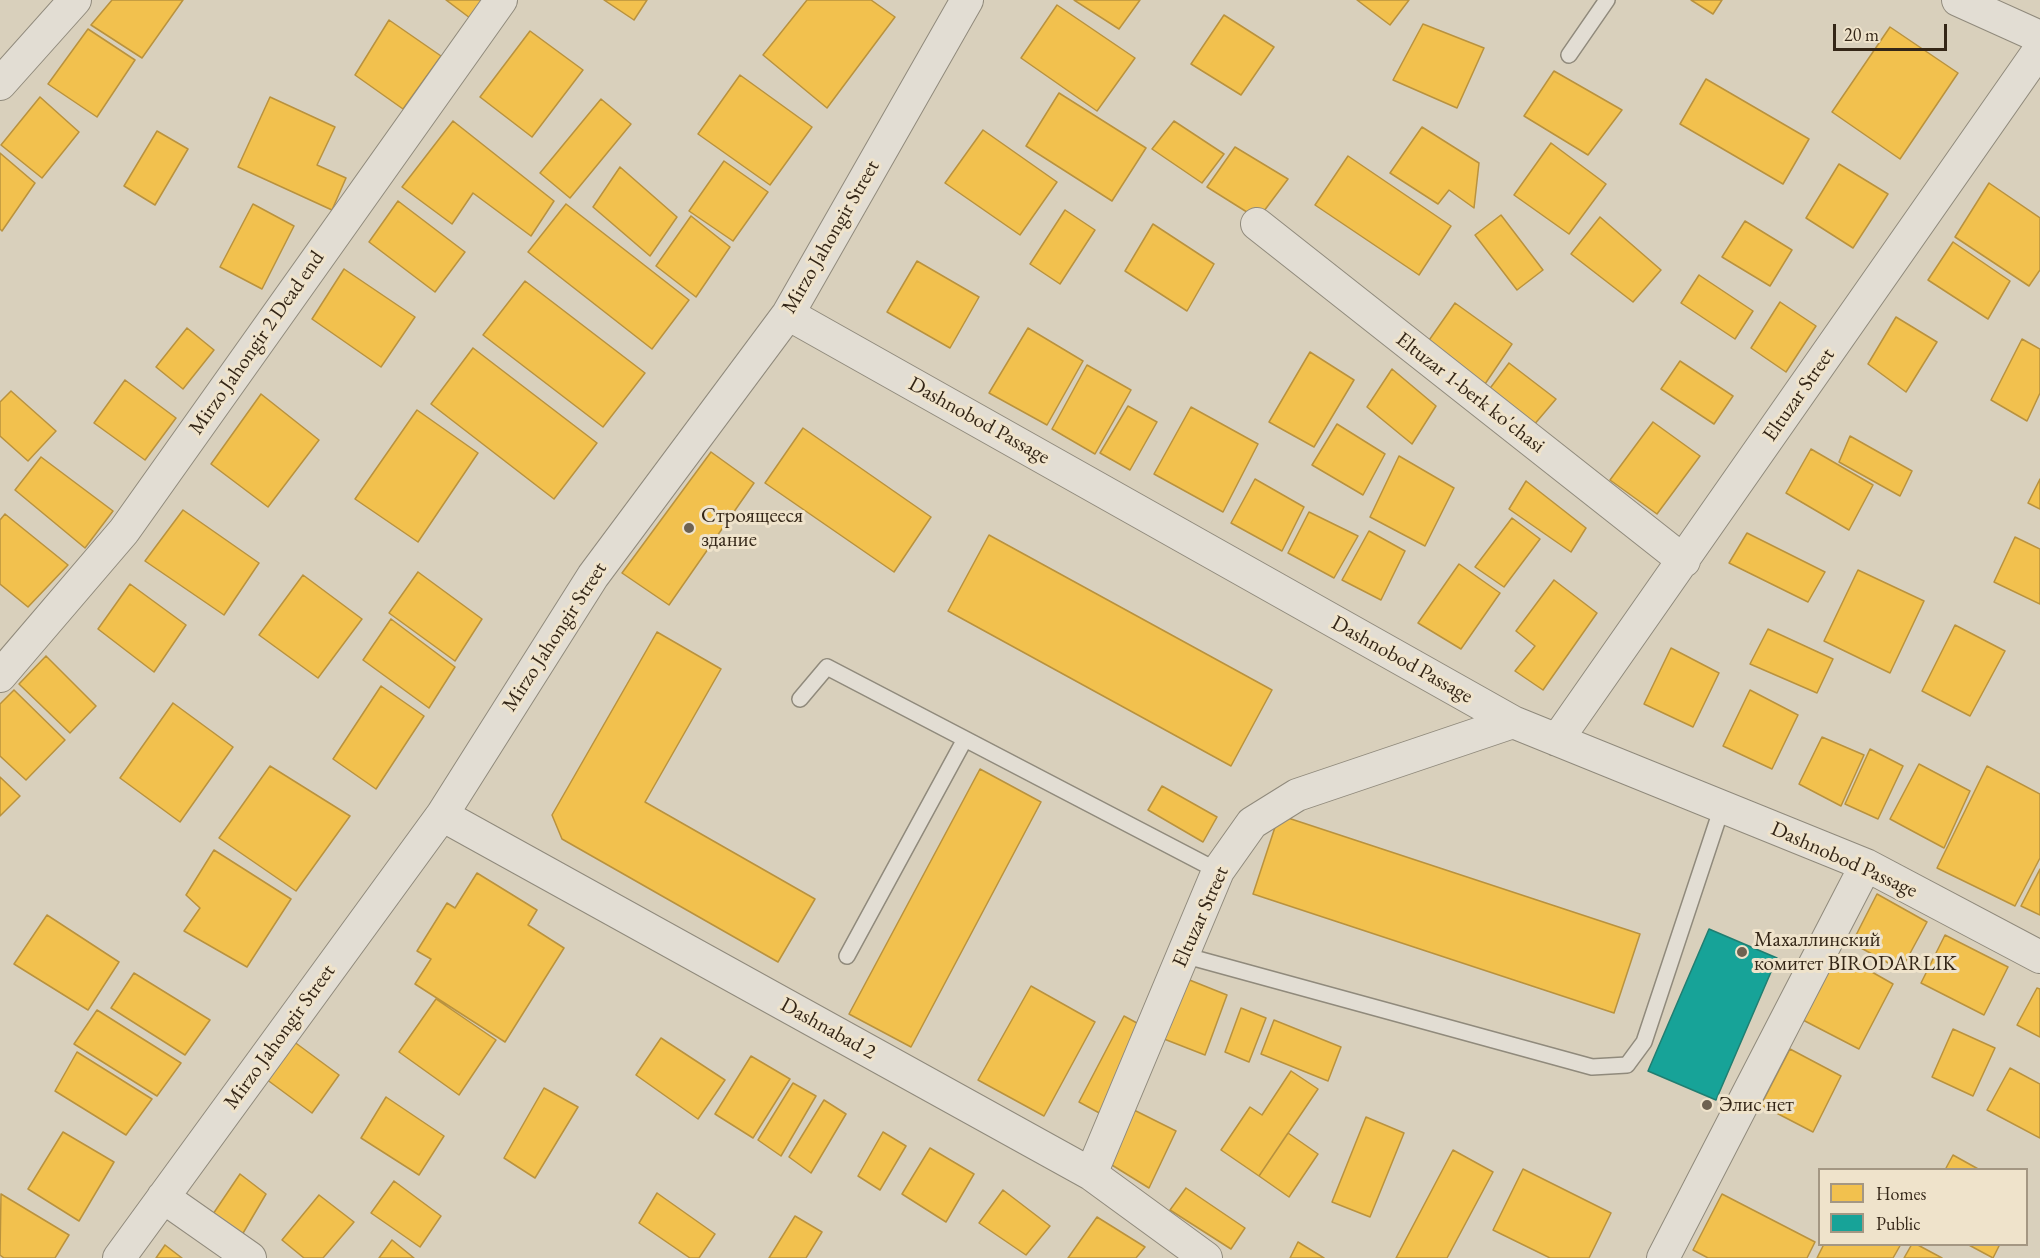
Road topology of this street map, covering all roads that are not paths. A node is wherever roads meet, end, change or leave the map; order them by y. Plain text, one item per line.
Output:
1 (75, 0) edge
2 (501, 0) edge
3 (967, 0) edge
4 (1607, 0) edge
5 (1958, 0) edge
6 (2040, 37) edge
7 (2040, 49) edge
8 (1569, 56) dead end
9 (0, 84) edge
10 (1257, 224) dead end
11 (788, 314) junction
12 (1684, 561) junction
13 (0, 676) edge
14 (800, 699) dead end
15 (1513, 722) junction
16 (965, 739) junction
17 (1557, 740) junction
18 (1722, 807) junction
19 (442, 814) junction
20 (1866, 865) junction
21 (1218, 871) junction
22 (1183, 955) junction
23 (847, 956) dead end
24 (2040, 957) edge
25 (1091, 1174) junction
26 (162, 1197) junction
27 (119, 1258) edge
28 (250, 1258) edge
29 (1206, 1258) edge
30 (1663, 1258) edge

1 - 9 street
2 - 13 street, Mirzo Jahongir 2 Dead end
3 - 11 street, Mirzo Jahongir Street
4 - 8 lane
5 - 6 street
7 - 12 street, Eltuzar Street
10 - 12 street, Eltuzar 1-berk ko'chasi
11 - 15 street, Dashnobod Passage
11 - 19 street, Mirzo Jahongir Street
12 - 17 street, Eltuzar Street
14 - 16 lane
15 - 17 street, Dashnobod Passage
15 - 21 street, Eltuzar Street
16 - 21 lane
16 - 23 lane
17 - 18 street, Dashnobod Passage
18 - 20 street, Dashnobod Passage
18 - 22 lane
19 - 25 street, Dashnabad 2
19 - 26 street, Mirzo Jahongir Street
20 - 24 street, Dashnobod Passage
20 - 30 street
21 - 22 street, Eltuzar Street
22 - 25 street, Eltuzar Street
25 - 29 street, Dashnabad 2
26 - 27 street, Mirzo Jahongir Street
26 - 28 street

